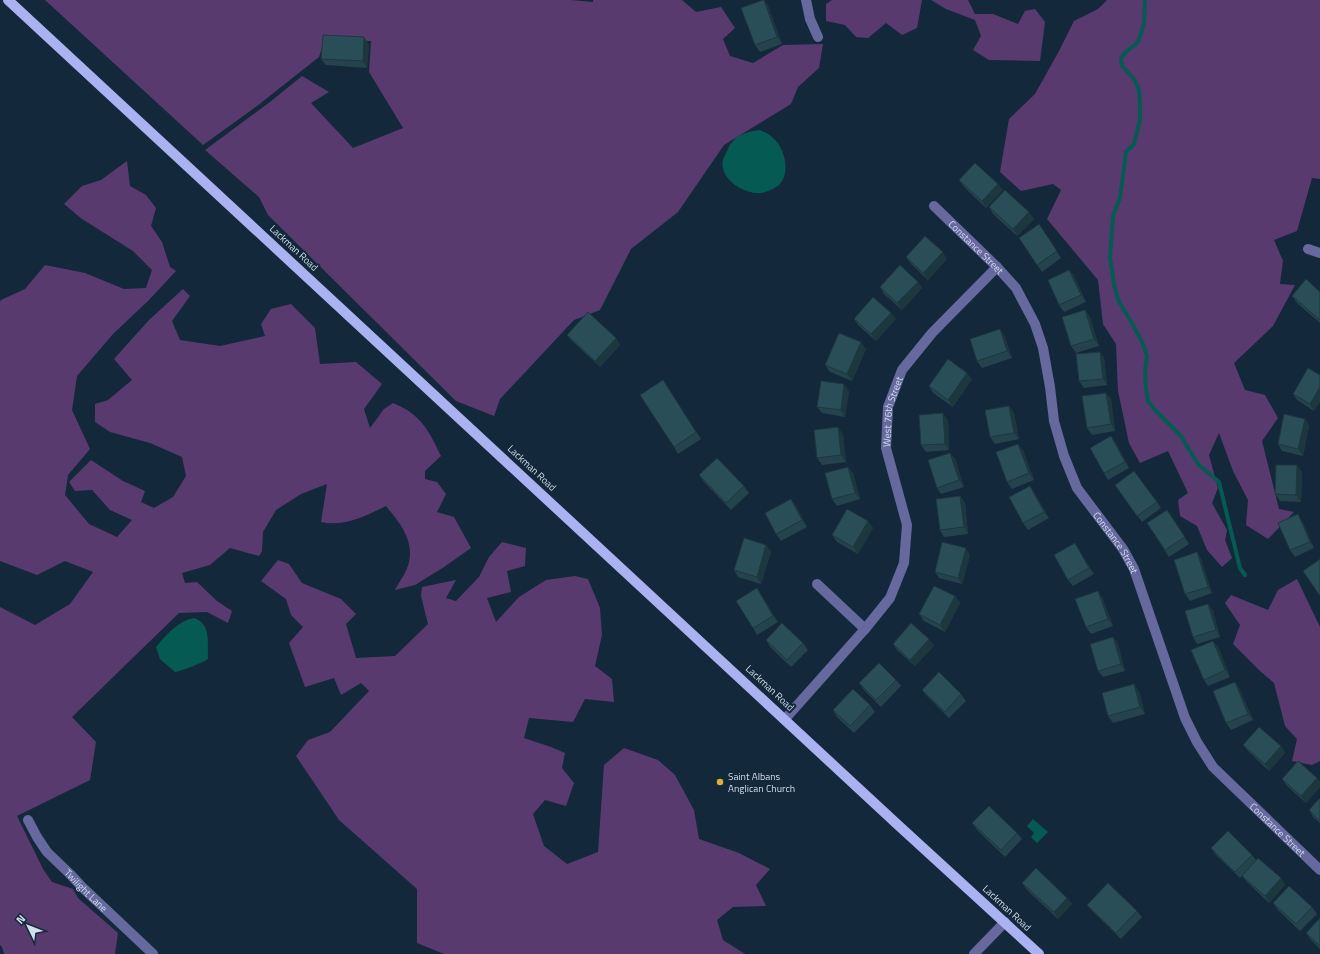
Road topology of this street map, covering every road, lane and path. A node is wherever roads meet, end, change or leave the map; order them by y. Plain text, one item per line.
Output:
1 (8, 0) edge
2 (806, 0) edge
3 (818, 37) dead end
4 (934, 206) dead end
5 (1308, 249) dead end
6 (1320, 253) edge
7 (997, 267) junction
8 (817, 584) dead end
9 (865, 629) junction
10 (785, 719) junction
11 (28, 820) dead end
12 (1320, 870) edge
13 (1005, 922) junction
14 (153, 954) edge
15 (974, 954) edge
16 (1039, 954) edge

1 - 10 main road, Lackman Road
2 - 3 street
4 - 7 street, Constance Street
5 - 6 street
7 - 9 street, West 76th Street
7 - 12 street, Constance Street
8 - 9 street
9 - 10 street, West 76th Street
10 - 13 main road, Lackman Road
11 - 14 street, Twilight Lane
13 - 15 street
13 - 16 main road, Lackman Road

